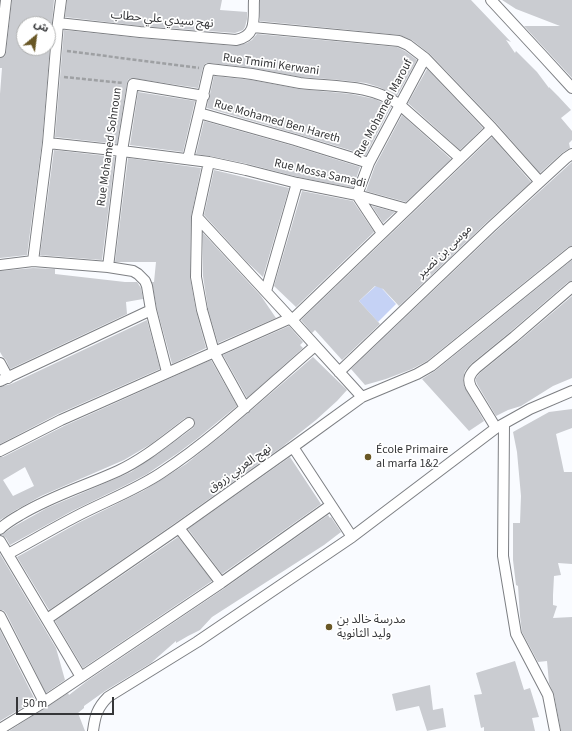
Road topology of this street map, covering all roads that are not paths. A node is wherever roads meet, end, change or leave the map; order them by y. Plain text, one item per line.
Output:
1 (6, 0) edge
2 (62, 0) edge
3 (254, 0) edge
4 (491, 0) edge
5 (58, 23) junction
6 (253, 27) junction
7 (0, 52) edge
8 (425, 58) junction
9 (572, 88) edge
10 (204, 96) junction
11 (400, 105) junction
12 (200, 113) junction
13 (492, 128) junction
14 (48, 142) junction
15 (122, 151) junction
16 (572, 154) edge
17 (460, 158) junction
18 (188, 159) junction
19 (209, 162) junction
20 (369, 163) junction
21 (297, 182) junction
22 (540, 182) junction
23 (357, 195) junction
24 (407, 209) junction
25 (196, 217) junction
26 (382, 234) junction
27 (572, 252) edge
28 (33, 262) junction
29 (0, 265) edge
30 (108, 267) junction
31 (572, 287) edge
32 (266, 291) junction
33 (151, 310) junction
34 (291, 319) junction
35 (315, 346) junction
36 (214, 352) junction
37 (0, 363) edge
38 (166, 372) junction
39 (339, 372) junction
40 (4, 379) edge
41 (572, 391) edge
42 (362, 397) junction
43 (245, 408) junction
44 (189, 423) dead end
45 (500, 426) junction
46 (293, 447) junction
47 (0, 451) edge
48 (331, 505) junction
49 (179, 528) junction
50 (0, 529) edge
51 (352, 537) junction
52 (0, 541) edge
53 (8, 554) junction
54 (221, 583) junction
55 (0, 616) edge
56 (47, 619) junction
57 (81, 677) junction
58 (44, 702) junction
59 (0, 729) edge
60 (93, 731) edge
61 (555, 731) edge

1 - 7 street
2 - 5 street
3 - 6 street
4 - 9 street
5 - 6 street, نهج سيدي علي حطاب
5 - 14 street
6 - 8 street
8 - 11 street, Rue Mohamed Marouf
8 - 13 street
10 - 11 street, Rue Tmimi Kerwani
10 - 12 street
10 - 15 street, Rue Mohamed Sohnoun
11 - 17 street, Rue Tmimi Kerwani
11 - 20 street, Rue Mohamed Marouf
12 - 18 street
12 - 20 street, Rue Mohamed Ben Hareth
13 - 17 street
13 - 22 street
14 - 15 street, Rue Mossa Samadi
14 - 28 street
15 - 18 street, Rue Mossa Samadi
15 - 30 street, Rue Mohamed Sohnoun
16 - 22 street, موسى بن نصير
17 - 24 street
18 - 19 street, Rue Mossa Samadi
19 - 21 street, Rue Mossa Samadi
19 - 25 street
20 - 23 street, Rue Mohamed Marouf
21 - 23 street, Rue Mossa Samadi
21 - 32 street
22 - 39 street, موسى بن نصير
23 - 24 street, Rue Mossa Samadi
23 - 26 street
24 - 26 street
25 - 32 street
25 - 36 street
26 - 34 street
27 - 42 street
28 - 29 street
28 - 30 street
30 - 33 street
31 - 45 street
32 - 34 street
33 - 38 street
33 - 40 street
34 - 35 street
34 - 36 street
35 - 39 street
35 - 43 street
36 - 38 street
36 - 43 street
37 - 40 street
38 - 47 street
39 - 42 street
41 - 45 street
42 - 46 street, نهج العربي زروق
43 - 53 street
44 - 50 street
45 - 51 street
45 - 61 street
46 - 48 street
46 - 49 street, نهج العربي زروق
48 - 51 street
48 - 54 street
49 - 54 street
49 - 56 street, نهج العربي زروق
51 - 60 street
52 - 53 street
53 - 56 street
54 - 57 street
55 - 58 street
56 - 57 street
57 - 58 street
58 - 59 street

